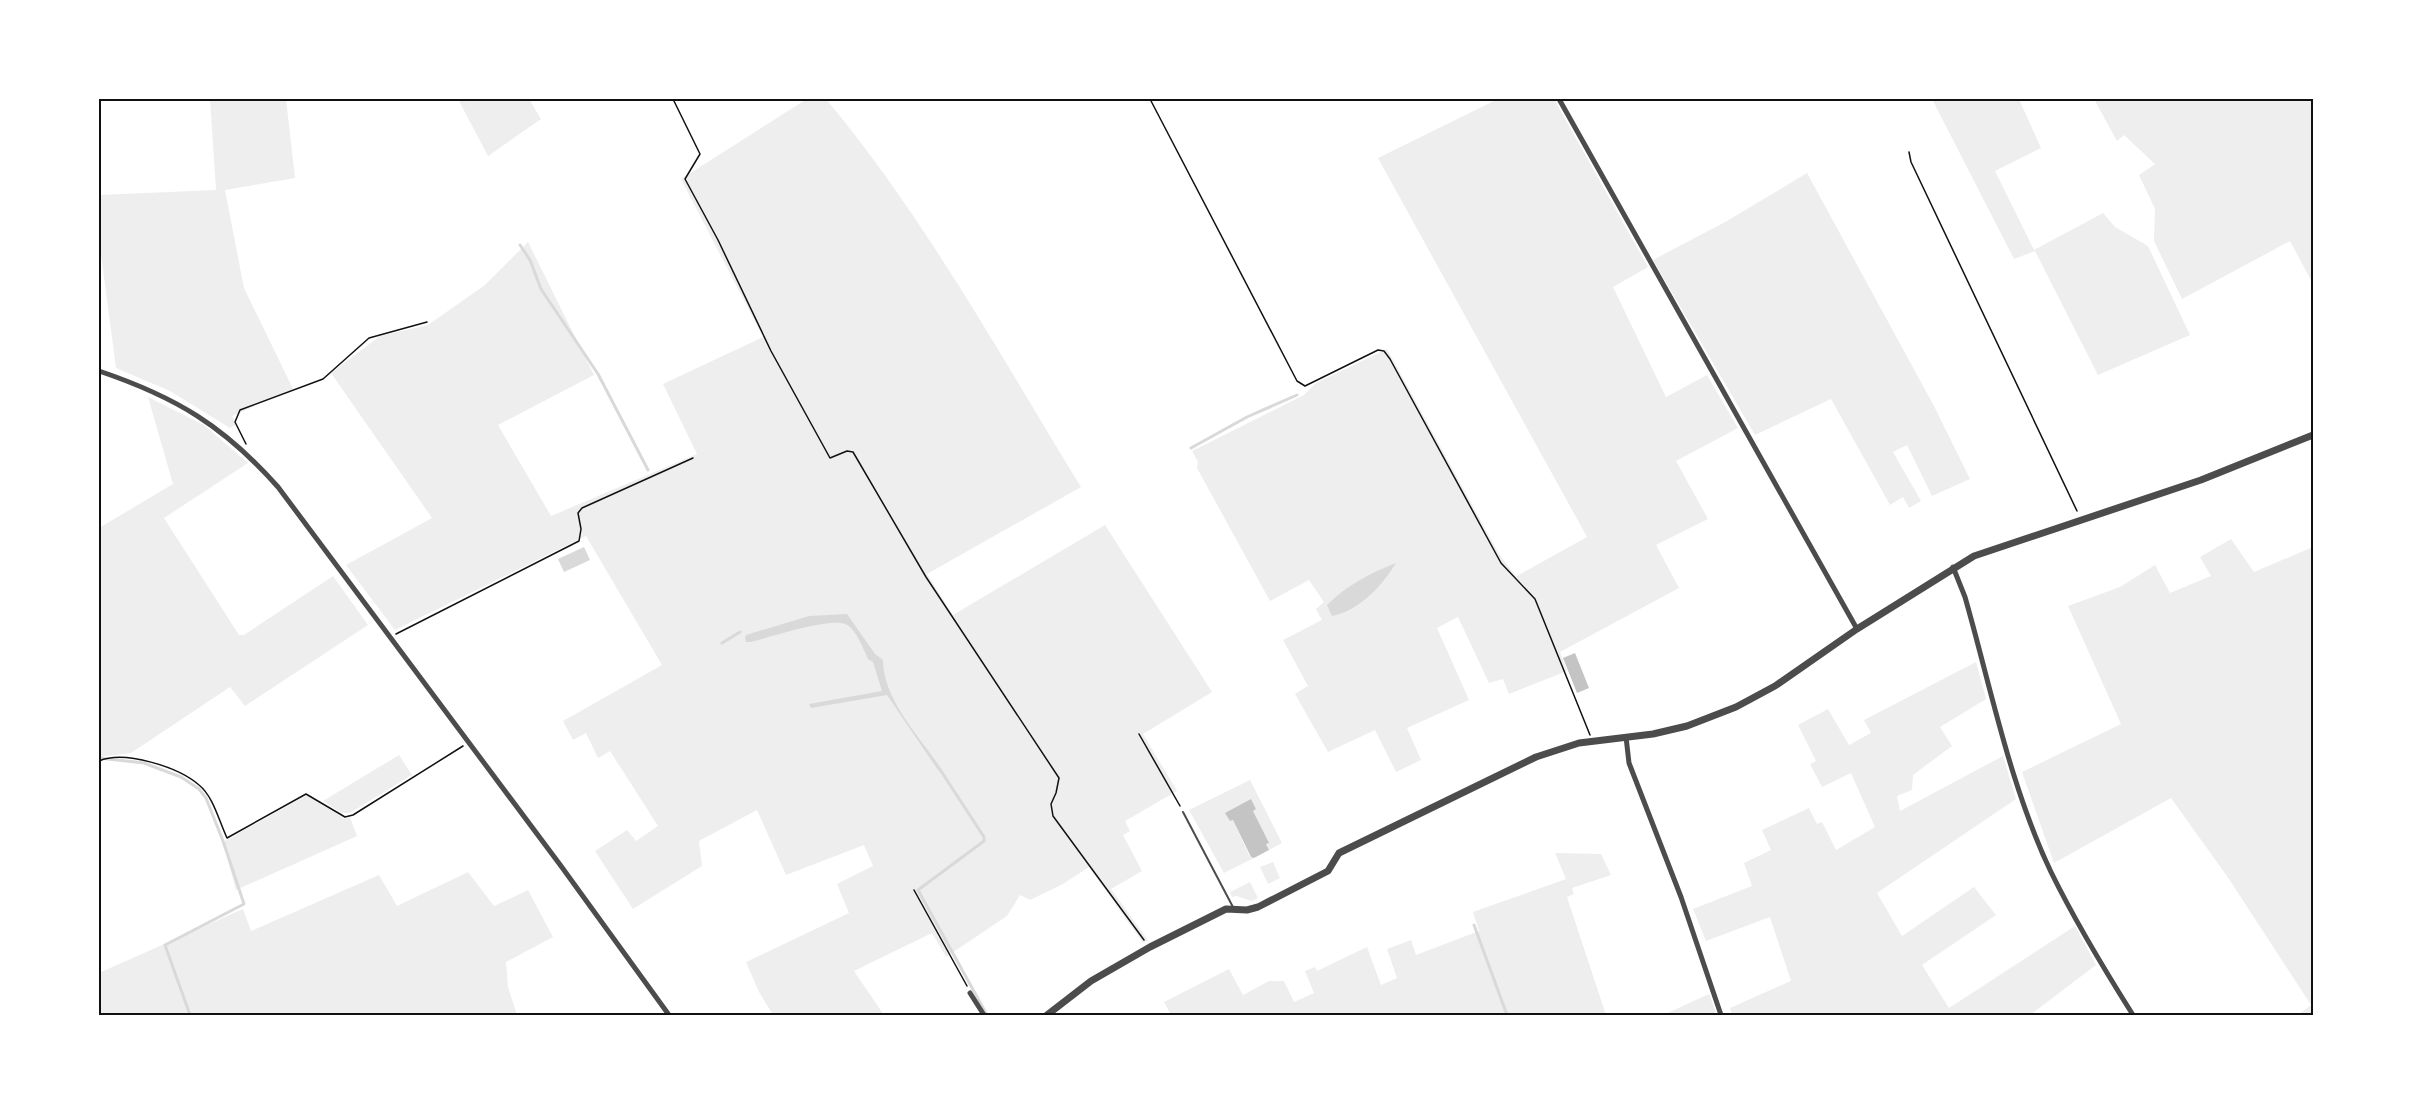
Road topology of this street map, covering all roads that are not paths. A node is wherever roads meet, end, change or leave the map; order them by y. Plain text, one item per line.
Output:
1 (1559, 99) edge
2 (99, 371) edge
3 (2313, 435) edge
4 (1953, 567) junction
5 (1857, 629) junction
6 (1626, 737) junction
7 (1183, 812) road end
8 (1234, 909) junction
9 (970, 993) road end
10 (669, 1015) edge
11 (984, 1015) edge
12 (1047, 1015) edge
13 (1721, 1015) edge
14 (2133, 1015) edge

1 - 5 street
2 - 10 street
3 - 4 street
4 - 5 street
4 - 14 street
5 - 6 street
6 - 8 street
6 - 13 street
7 - 8 lane
8 - 12 street
9 - 11 street

